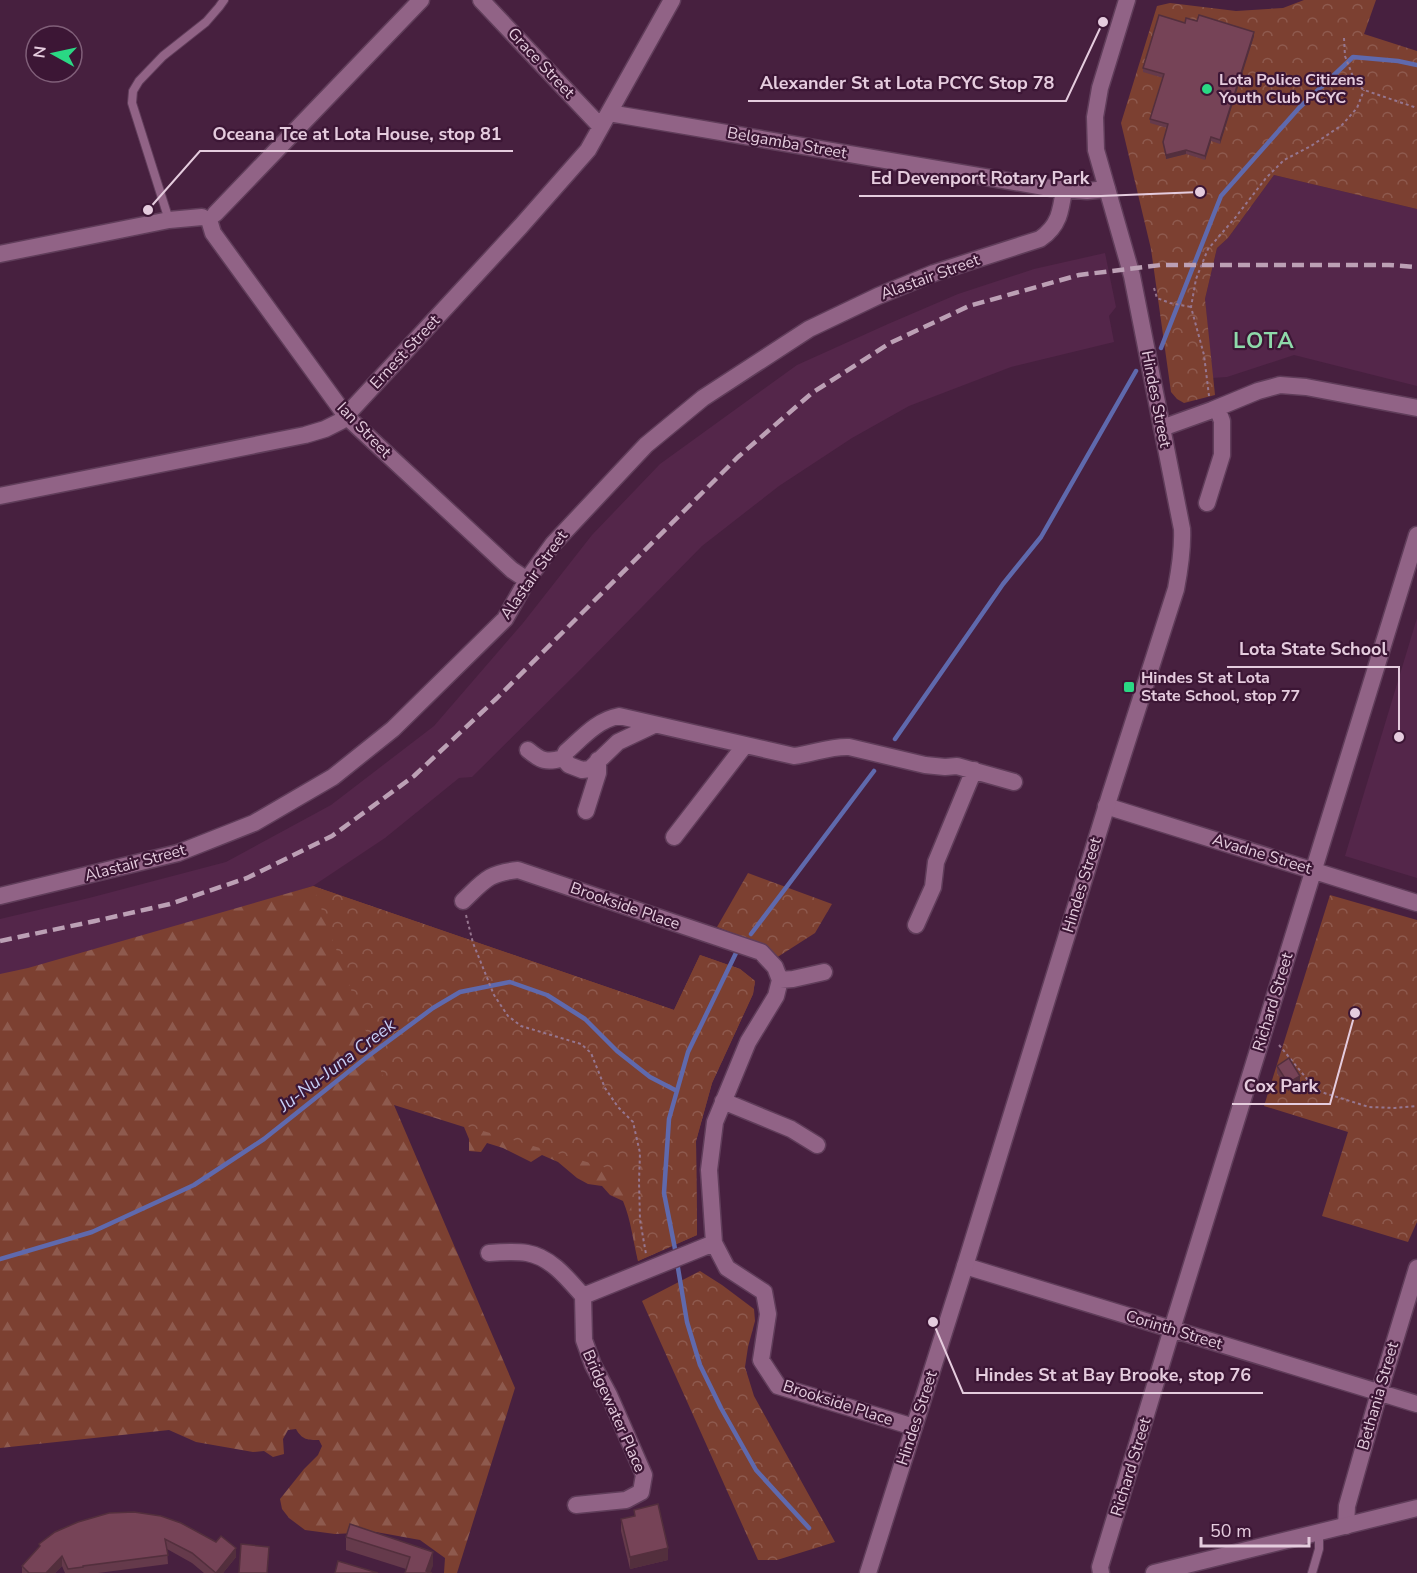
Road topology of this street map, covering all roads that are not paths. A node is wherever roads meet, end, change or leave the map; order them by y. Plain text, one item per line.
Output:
1 (224, 0) edge
2 (421, 0) edge
3 (481, 0) edge
4 (672, 0) edge
5 (1127, 0) edge
6 (605, 120) junction
7 (1064, 189) junction
8 (1107, 189) junction
9 (209, 218) junction
10 (169, 220) junction
11 (0, 254) edge
12 (1417, 408) edge
13 (1214, 409) junction
14 (346, 416) junction
15 (1162, 428) junction
16 (0, 496) edge
17 (1207, 503) dead end
18 (1417, 535) edge
19 (527, 580) junction
20 (654, 725) junction
21 (745, 745) junction
22 (528, 750) dead end
23 (563, 758) junction
24 (598, 760) junction
25 (974, 770) junction
26 (1014, 782) dead end
27 (1106, 806) junction
28 (586, 811) dead end
29 (674, 837) dead end
30 (1314, 870) junction
31 (0, 896) edge
32 (463, 901) road end
33 (1417, 903) edge
34 (916, 925) dead end
35 (825, 972) dead end
36 (780, 980) junction
37 (723, 1101) junction
38 (817, 1145) dead end
39 (714, 1244) junction
40 (489, 1253) dead end
41 (965, 1266) junction
42 (1417, 1268) edge
43 (583, 1296) junction
44 (1172, 1329) junction
45 (1379, 1393) junction
46 (1417, 1404) edge
47 (914, 1427) junction
48 (576, 1505) dead end
49 (1417, 1508) edge
50 (1346, 1526) junction
51 (1319, 1533) junction
52 (868, 1573) edge
53 (1101, 1573) edge
54 (1154, 1573) edge
55 (1312, 1573) edge

1 - 10 lane
2 - 9 street
3 - 6 street, Grace Street
4 - 6 street, Ernest Street
5 - 8 street, Hindes Street
6 - 7 street, Belgamba Street
6 - 14 street, Ernest Street
7 - 8 street, Belgamba Street
7 - 19 street, Alastair Street
8 - 15 street, Hindes Street
9 - 10 street
9 - 14 street, Ian Street
10 - 11 street
12 - 13 street
13 - 15 street
13 - 17 street
14 - 16 street, Ernest Street
14 - 19 street, Ian Street
15 - 27 street, Hindes Street
18 - 30 street, Richard Street
19 - 31 street, Alastair Street
20 - 21 street
20 - 23 street
20 - 24 street
21 - 25 street
21 - 29 street
22 - 23 street
23 - 24 street
24 - 28 street
25 - 26 street
25 - 34 street
27 - 30 street, Avadne Street
27 - 41 street, Hindes Street
30 - 33 street, Avadne Street
30 - 44 street, Richard Street
32 - 36 street, Brookside Place
35 - 36 street
36 - 37 street, Brookside Place
37 - 38 street
37 - 39 street, Brookside Place
39 - 43 street
39 - 47 street, Brookside Place
40 - 43 street
41 - 44 street, Corinth Street
41 - 47 street, Hindes Street
42 - 45 street, Bethania Street
43 - 48 street, Bridgewater Place
44 - 45 street, Corinth Street
44 - 53 street, Richard Street
45 - 46 street, Corinth Street
45 - 50 street, Bethania Street
47 - 52 street, Hindes Street
49 - 50 street
50 - 51 street
51 - 54 street
51 - 55 lane

